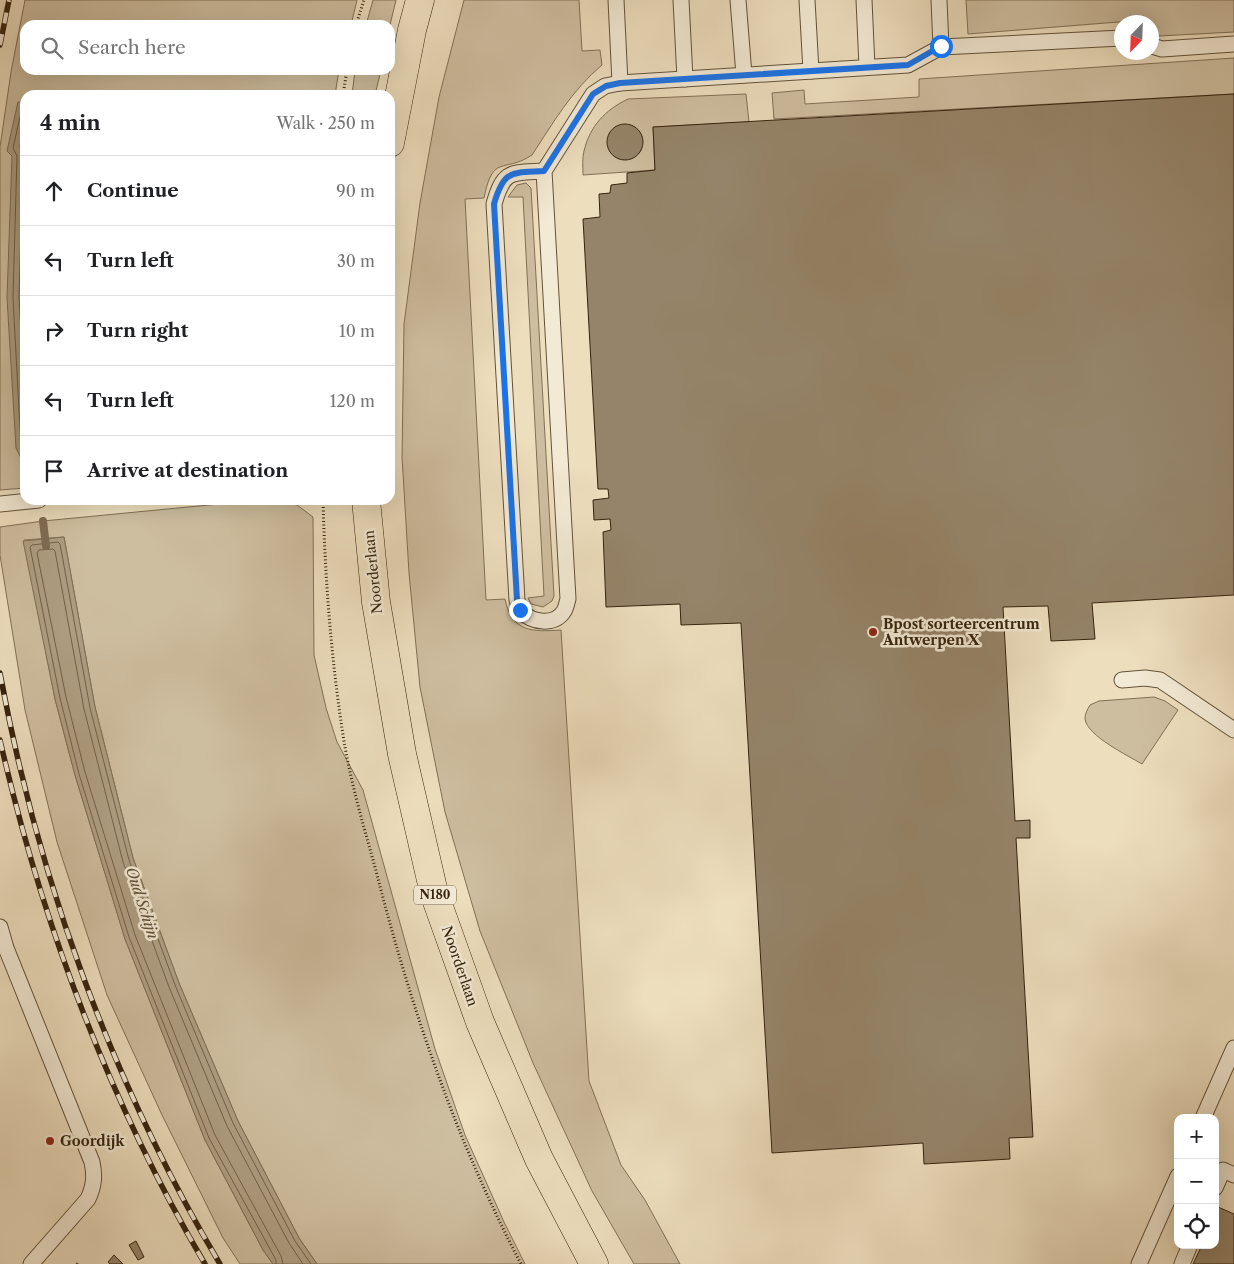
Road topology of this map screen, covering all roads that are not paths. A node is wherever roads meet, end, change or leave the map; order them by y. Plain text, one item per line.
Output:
1 (420, 0) edge
2 (616, 0) edge
3 (681, 0) edge
4 (738, 0) edge
5 (807, 0) edge
6 (864, 0) edge
7 (938, 0) edge
8 (1114, 38) edge
9 (1234, 44) edge
10 (941, 46) junction
11 (1159, 48) edge
12 (867, 67) junction
13 (811, 71) junction
14 (744, 75) junction
15 (685, 79) junction
16 (620, 83) junction
17 (395, 117) edge
18 (544, 171) junction
19 (20, 502) edge
20 (0, 504) edge
21 (366, 505) edge
22 (1122, 680) dead end
23 (1234, 730) edge
24 (0, 927) edge
25 (1234, 1048) edge
26 (1205, 1114) edge
27 (1234, 1175) edge
28 (1219, 1179) edge
29 (1174, 1185) edge
30 (1188, 1249) edge
31 (30, 1264) edge
32 (594, 1264) edge
33 (1139, 1264) edge
34 (1182, 1264) edge

1 - 17 main road
2 - 16 lane
3 - 15 lane
4 - 14 lane
5 - 13 lane
6 - 12 lane
7 - 10 lane
8 - 10 lane
9 - 11 lane
10 - 12 lane
12 - 13 lane
13 - 14 lane
14 - 15 lane
15 - 16 lane
16 - 18 lane
18 - 18 lane
19 - 20 lane
21 - 32 main road, Noorderlaan / N180
22 - 23 lane
24 - 31 lane
25 - 26 lane
27 - 28 lane
29 - 33 lane
30 - 34 lane

